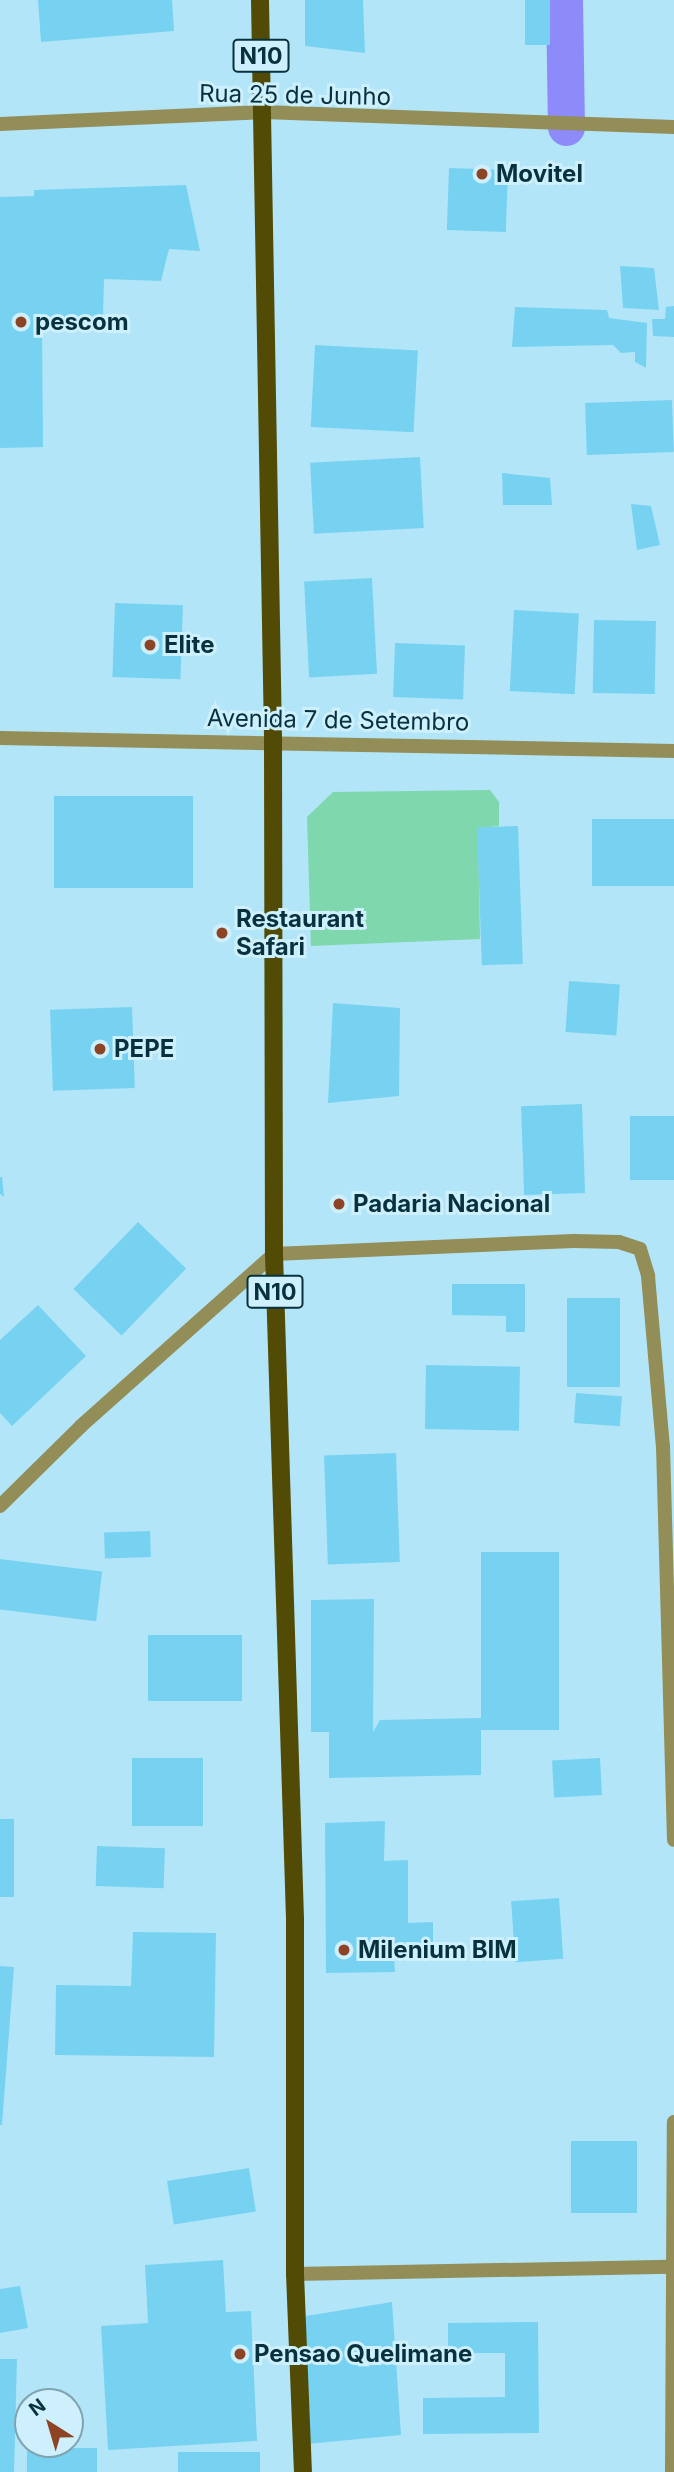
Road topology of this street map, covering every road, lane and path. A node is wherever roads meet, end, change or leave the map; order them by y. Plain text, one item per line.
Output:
1 (260, 0) edge
2 (263, 113) junction
3 (0, 124) edge
4 (674, 127) edge
5 (0, 738) edge
6 (273, 741) junction
7 (674, 751) edge
8 (274, 1254) junction
9 (0, 1506) edge
10 (674, 1840) edge
11 (674, 2122) edge
12 (670, 2267) junction
13 (295, 2274) junction
14 (303, 2472) edge
15 (672, 2472) edge

1 - 2 main road, N10
2 - 3 street, Rua 25 de Junho
2 - 4 street, Rua 25 de Junho
2 - 6 main road, N10
5 - 6 street, Avenida 7 de Setembro
6 - 7 street, Avenida 7 de Setembro
6 - 8 main road, N10
8 - 9 street
8 - 10 street
8 - 13 main road, N10
11 - 12 street
12 - 13 street
12 - 15 street
13 - 14 main road, N10

